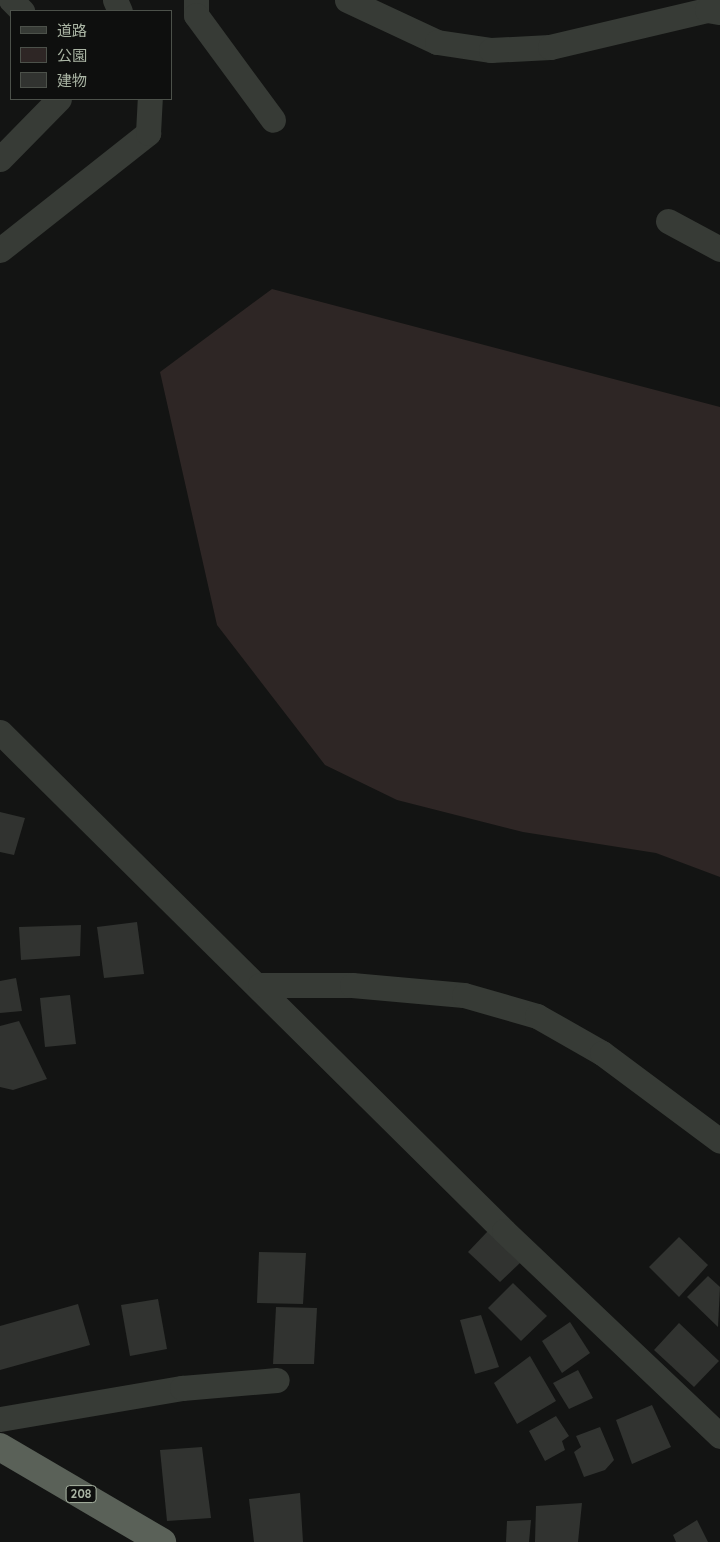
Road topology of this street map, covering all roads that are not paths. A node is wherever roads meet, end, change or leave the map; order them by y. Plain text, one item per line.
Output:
1 (11, 0) edge
2 (196, 0) edge
3 (347, 0) edge
4 (21, 10) edge
5 (720, 12) edge
6 (59, 100) edge
7 (150, 100) edge
8 (273, 120) dead end
9 (0, 159) edge
10 (668, 221) dead end
11 (720, 249) edge
12 (0, 250) edge
13 (0, 732) edge
14 (260, 985) junction
15 (720, 1141) edge
16 (277, 1380) dead end
17 (0, 1419) edge
18 (720, 1436) edge
19 (0, 1447) edge
20 (162, 1542) edge

1 - 4 street
2 - 8 street
3 - 5 street
6 - 9 street
7 - 12 street
10 - 11 street
13 - 14 street
14 - 15 street
14 - 18 street
16 - 17 street
19 - 20 highway, 208

